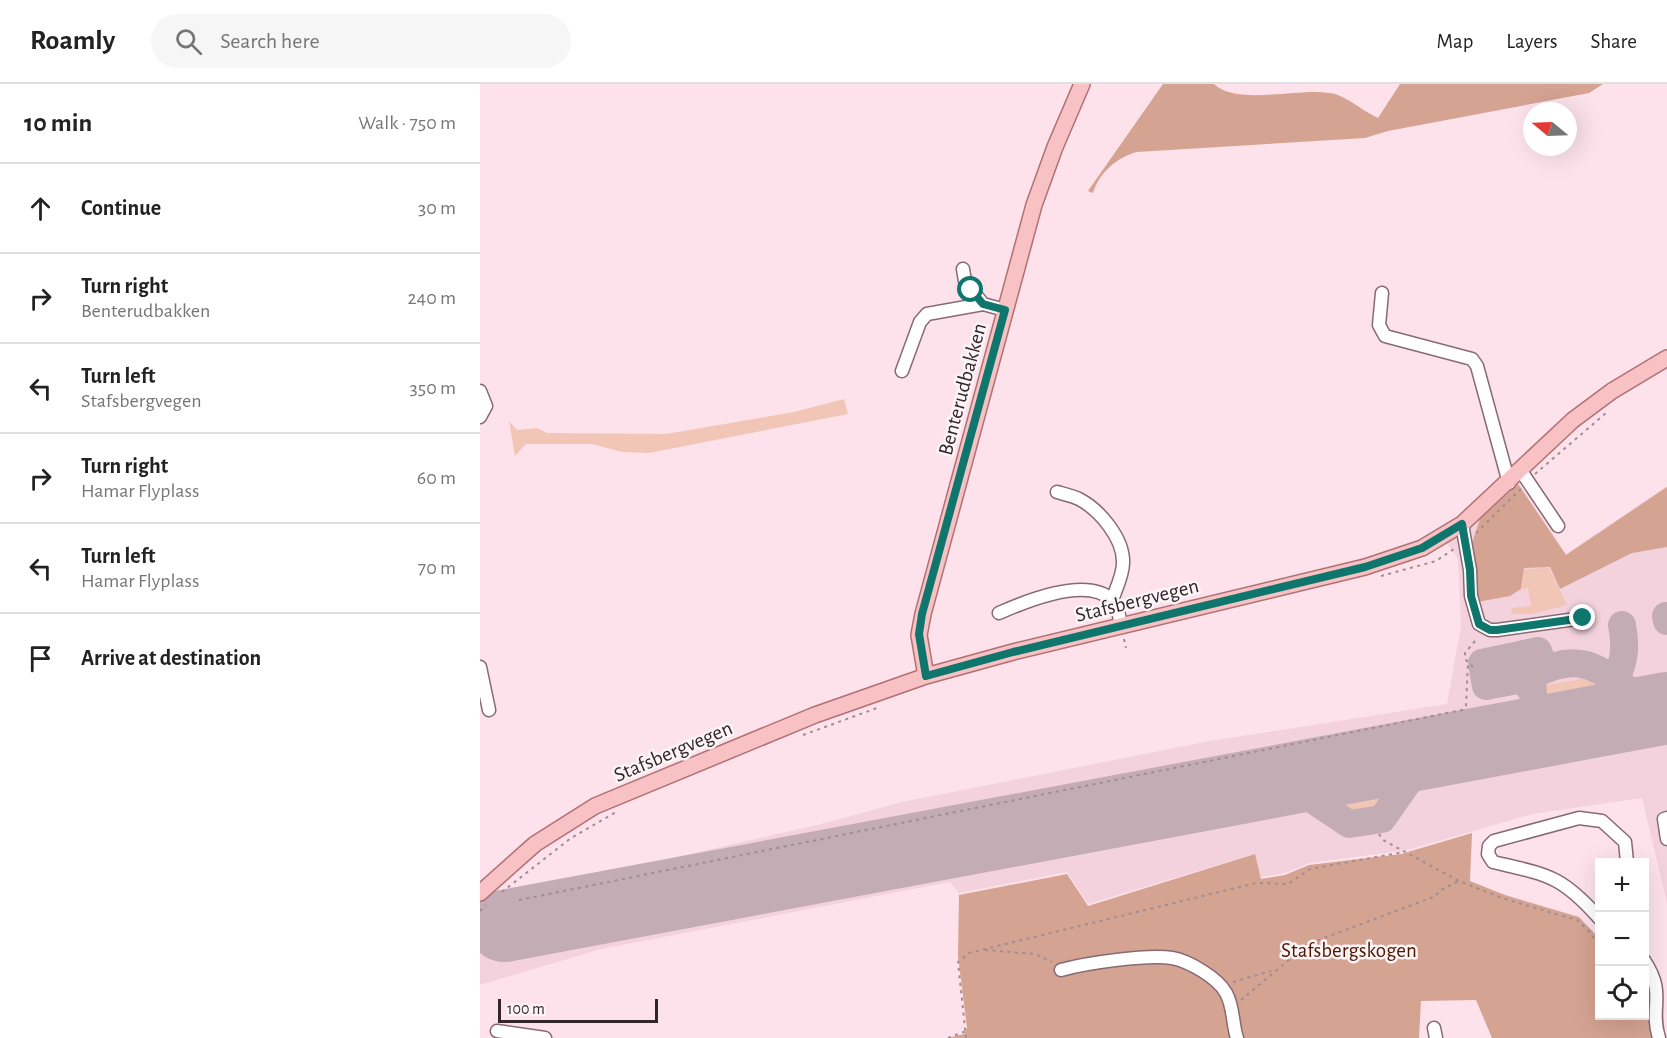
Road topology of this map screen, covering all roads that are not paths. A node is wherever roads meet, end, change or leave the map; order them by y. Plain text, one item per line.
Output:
1 (1082, 84) edge
2 (963, 269) dead end
3 (1382, 293) dead end
4 (983, 304) junction
5 (1005, 310) junction
6 (1667, 358) edge
7 (902, 371) dead end
8 (480, 391) edge
9 (480, 417) edge
10 (1521, 471) junction
11 (1509, 483) junction
12 (1057, 492) dead end
13 (1462, 524) junction
14 (1558, 526) dead end
15 (1112, 600) junction
16 (999, 613) dead end
17 (1583, 618) dead end
18 (1121, 626) junction
19 (480, 667) edge
20 (926, 676) junction
21 (489, 710) dead end
22 (1667, 819) edge
23 (1667, 839) edge
24 (1627, 858) edge
25 (480, 893) edge
26 (1595, 914) edge
27 (1649, 965) edge
28 (1061, 970) road end
29 (1663, 980) edge
30 (497, 1031) dead end
31 (545, 1038) edge
32 (1237, 1038) edge
33 (1659, 1038) edge

1 - 5 main road, Benterudbakken
2 - 4 street
3 - 11 street
4 - 5 street
4 - 7 street
5 - 20 main road, Benterudbakken
6 - 10 main road, Stafsbergvegen
8 - 9 street
10 - 11 main road, Stafsbergvegen
10 - 14 street
11 - 13 main road, Stafsbergvegen
12 - 15 street
13 - 17 street
13 - 18 main road, Stafsbergvegen
15 - 16 street
15 - 18 street
18 - 20 main road, Stafsbergvegen
19 - 21 street
20 - 25 main road, Stafsbergvegen
22 - 23 street
24 - 26 street
27 - 29 street
28 - 32 street
29 - 33 street
30 - 31 street

